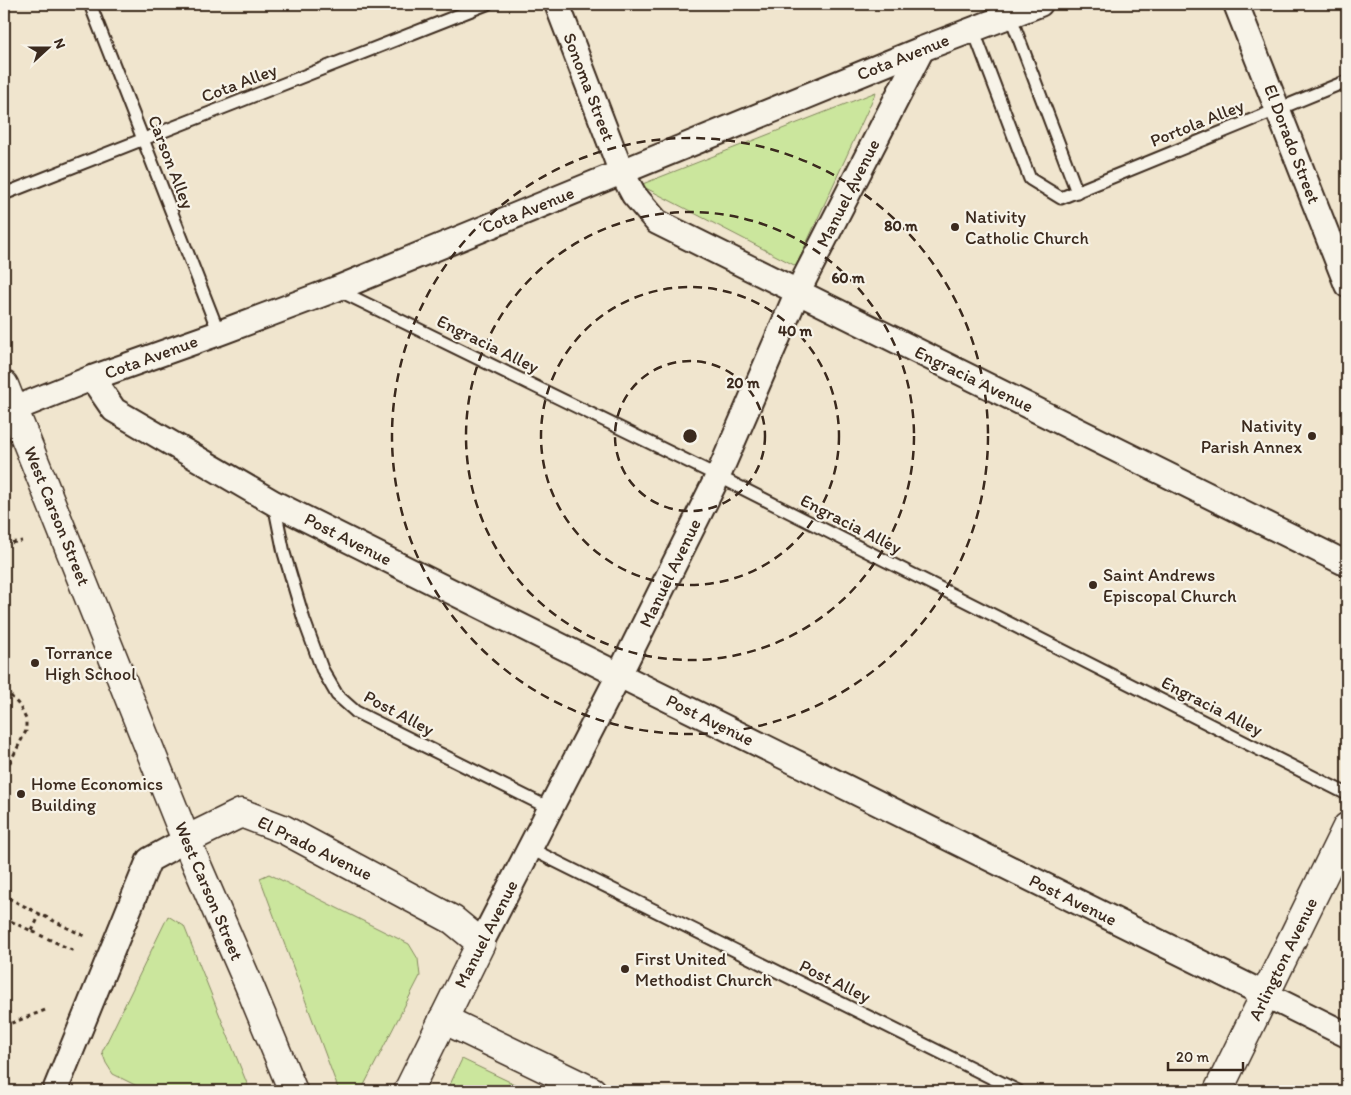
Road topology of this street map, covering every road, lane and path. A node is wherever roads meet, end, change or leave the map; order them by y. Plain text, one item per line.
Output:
1 (90, 4) edge
2 (487, 4) edge
3 (557, 4) edge
4 (1040, 4) edge
5 (1236, 4) edge
6 (1010, 15) junction
7 (972, 30) junction
8 (922, 49) junction
9 (1347, 81) edge
10 (1278, 109) junction
11 (143, 139) junction
12 (621, 171) junction
13 (1077, 192) junction
14 (4, 194) edge
15 (1345, 273) edge
16 (336, 289) junction
17 (798, 292) junction
18 (219, 333) junction
19 (92, 378) junction
20 (9, 397) edge
21 (718, 476) junction
22 (274, 503) junction
23 (22, 541) dead end
24 (4, 544) edge
25 (1347, 564) edge
26 (619, 675) junction
27 (4, 691) edge
28 (4, 774) edge
29 (1347, 794) edge
30 (549, 808) junction
31 (1347, 826) edge
32 (186, 840) junction
33 (529, 848) junction
34 (4, 902) edge
35 (40, 914) junction
36 (4, 918) edge
37 (32, 932) junction
38 (84, 936) dead end
39 (481, 943) junction
40 (76, 952) dead end
41 (1266, 995) junction
42 (48, 1009) dead end
43 (443, 1019) junction
44 (4, 1026) edge
45 (1347, 1035) edge
46 (55, 1090) edge
47 (292, 1091) edge
48 (408, 1091) edge
49 (592, 1091) edge
50 (1018, 1091) edge
51 (1218, 1091) edge

1 - 11 lane, Carson Alley
2 - 11 lane, Cota Alley
3 - 12 street, Sonoma Street
4 - 6 street, Cota Avenue
5 - 10 street, El Dorado Street
6 - 7 street, Cota Avenue
6 - 13 lane
7 - 8 street, Cota Avenue
7 - 13 lane, Portola Alley
8 - 12 street, Cota Avenue
8 - 17 street, Manuel Avenue
9 - 10 lane, Portola Alley
10 - 13 lane, Portola Alley
10 - 15 street, El Dorado Street
11 - 14 lane, Cota Alley
11 - 18 lane, Carson Alley
12 - 16 street, Cota Avenue
12 - 17 street, Engracia Avenue
16 - 18 street, Cota Avenue
16 - 21 lane, Engracia Alley
17 - 21 street, Manuel Avenue
17 - 25 street, Engracia Avenue
18 - 19 street, Cota Avenue
19 - 20 street, Cota Avenue
19 - 22 street, Post Avenue
20 - 32 street, West Carson Street
21 - 26 street, Manuel Avenue
21 - 29 lane, Engracia Alley
22 - 26 street, Post Avenue
22 - 30 lane, Post Alley
23 - 24 path
26 - 30 street, Manuel Avenue
26 - 41 street, Post Avenue
27 - 28 path
30 - 33 street, Manuel Avenue
31 - 41 street, Arlington Avenue
32 - 39 street, El Prado Avenue
32 - 46 street, El Prado Avenue
32 - 47 street, West Carson Street
33 - 39 street, Manuel Avenue
33 - 50 lane, Post Alley
34 - 35 path
35 - 37 path
35 - 38 path
36 - 37 path
37 - 40 path
39 - 43 street, Manuel Avenue
41 - 45 street, Post Avenue
41 - 51 street, Arlington Avenue
42 - 44 path
43 - 48 street, Manuel Avenue
43 - 49 street

